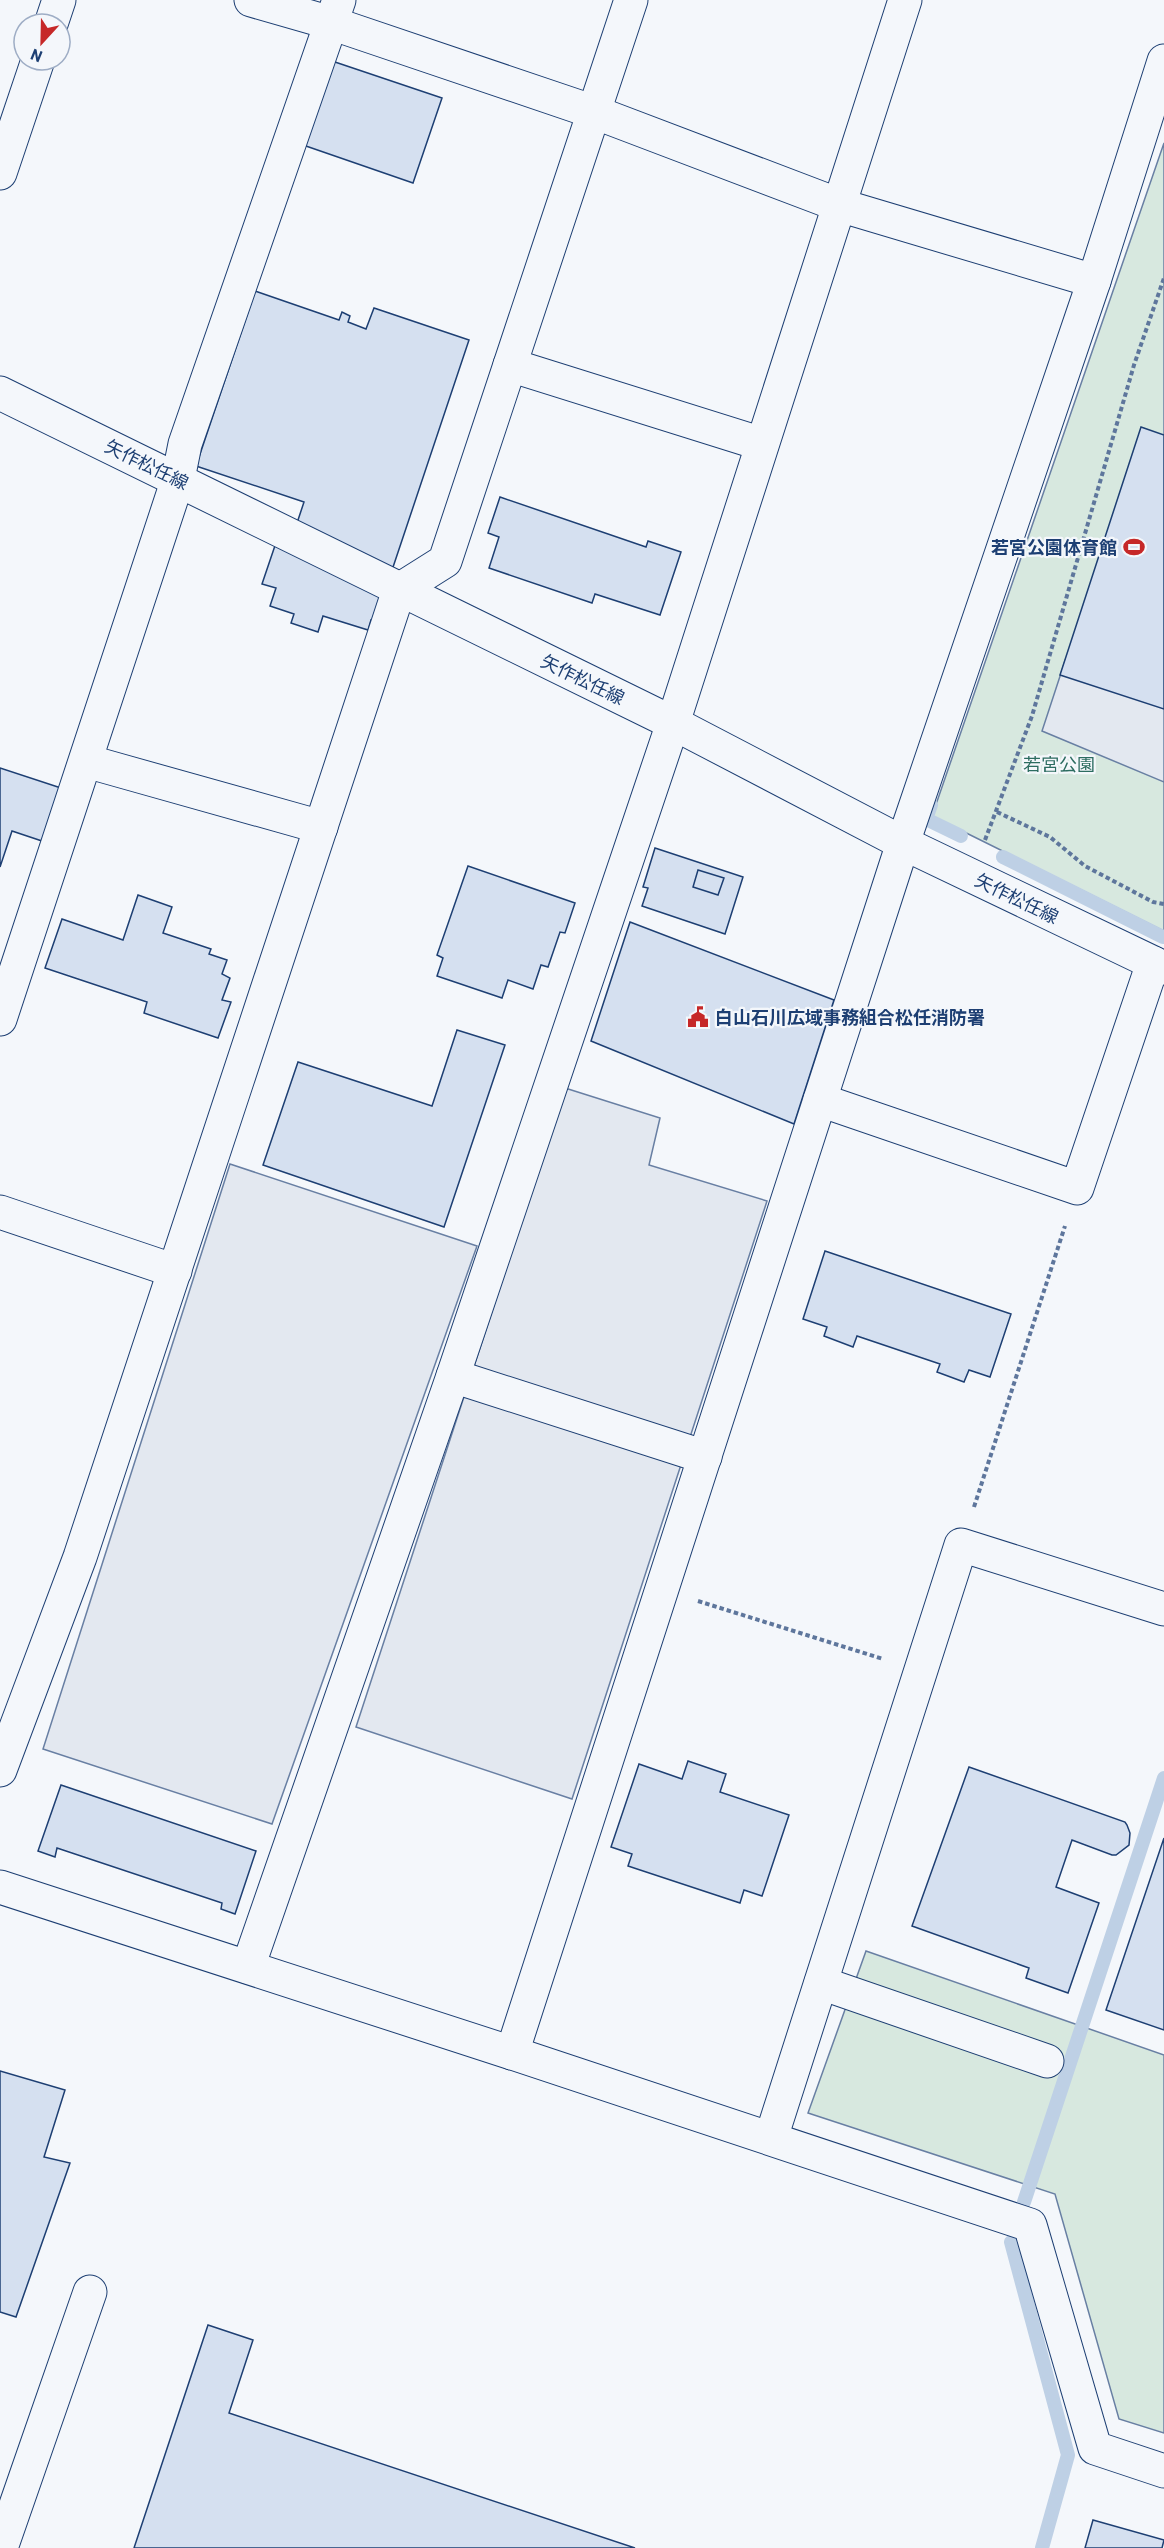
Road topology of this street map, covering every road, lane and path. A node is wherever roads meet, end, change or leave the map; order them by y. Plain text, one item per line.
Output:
1 (251, 0) edge
2 (631, 0) edge
3 (905, 0) edge
4 (335, 11) edge
5 (1164, 62) edge
6 (34, 72) edge
7 (594, 112) junction
8 (0, 173) edge
9 (839, 205) junction
10 (1164, 278) edge
11 (1094, 281) junction
12 (510, 365) junction
13 (0, 393) edge
14 (762, 444) junction
15 (178, 479) junction
16 (399, 590) junction
17 (673, 723) junction
18 (86, 761) junction
19 (997, 812) junction
20 (321, 828) junction
21 (903, 843) junction
22 (970, 875) junction
23 (1164, 904) edge
24 (1159, 965) edge
25 (0, 1018) edge
26 (820, 1100) junction
27 (1077, 1188) junction
28 (0, 1212) edge
29 (175, 1271) junction
30 (453, 1376) junction
31 (705, 1457) junction
32 (961, 1545) junction
33 (662, 1590) junction
34 (1164, 1609) edge
35 (921, 1671) junction
36 (0, 1770) edge
37 (0, 1887) edge
38 (248, 1967) junction
39 (820, 1983) junction
40 (512, 2053) junction
41 (1047, 2061) dead end
42 (771, 2138) junction
43 (90, 2292) dead end
44 (1164, 2471) edge
45 (1, 2548) edge

1 - 4 street
2 - 7 street
3 - 9 street
4 - 7 street
4 - 15 street
5 - 11 street
6 - 8 street
7 - 9 street
7 - 12 street
9 - 11 street
9 - 14 street
10 - 19 path
11 - 21 street
12 - 14 street
12 - 16 street
13 - 15 street, 矢作松任線
14 - 17 street
15 - 16 street, 矢作松任線
15 - 18 street
16 - 17 street, 矢作松任線
16 - 20 street
17 - 21 street, 矢作松任線
17 - 30 street
18 - 20 street
18 - 25 street
19 - 22 path
19 - 23 path
20 - 29 street
21 - 22 street, 矢作松任線
21 - 26 street
22 - 24 street, 矢作松任線
24 - 27 street
26 - 27 street
26 - 31 street
27 - 32 path
28 - 29 street
29 - 36 street
30 - 31 street
30 - 38 street
31 - 33 street
32 - 34 street
32 - 35 street
33 - 35 path
33 - 40 street
35 - 39 street
37 - 38 street
38 - 40 street
39 - 41 street
39 - 42 street
40 - 42 street
42 - 44 street
43 - 45 street

